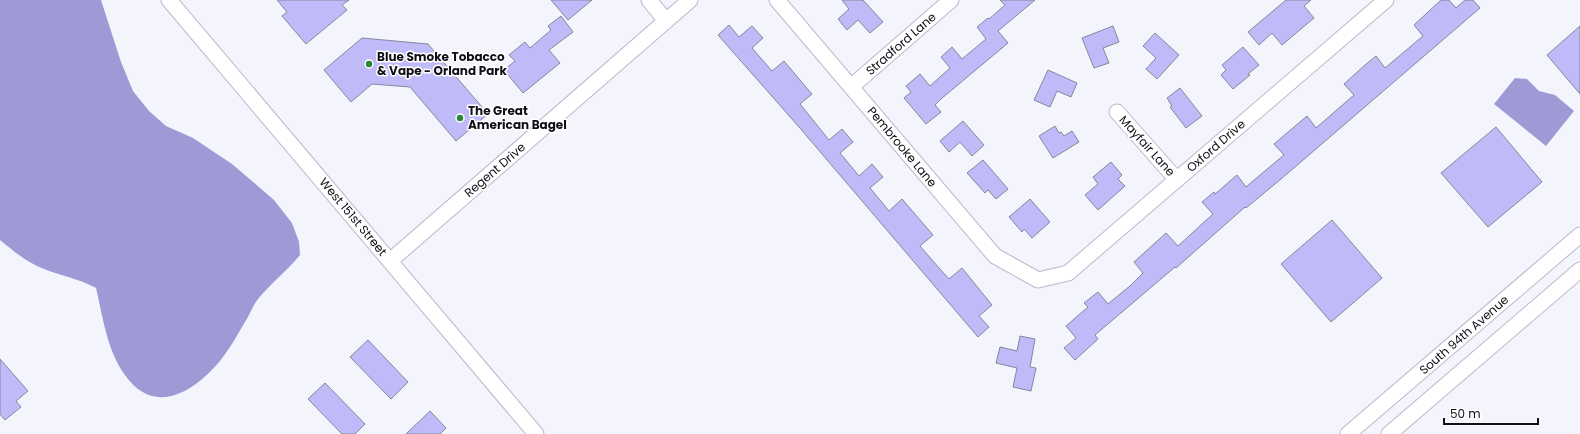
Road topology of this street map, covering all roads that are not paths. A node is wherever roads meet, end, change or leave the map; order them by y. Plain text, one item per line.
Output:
1 (169, 0) edge
2 (649, 0) edge
3 (690, 0) edge
4 (777, 0) edge
5 (951, 0) edge
6 (1386, 0) edge
7 (666, 21) junction
8 (851, 87) junction
9 (1116, 112) dead end
10 (1177, 180) junction
11 (1580, 236) edge
12 (390, 261) junction
13 (1580, 270) edge
14 (1038, 280) joint
15 (536, 434) edge
16 (1348, 434) edge
17 (1389, 434) edge

1 - 12 street, West 151st Street
2 - 7 street
3 - 7 street, Regent Drive
4 - 8 street, Pembrooke Lane
5 - 8 street, Stradford Lane
6 - 10 street, Oxford Drive
7 - 12 street, Regent Drive
8 - 14 street, Pembrooke Lane
9 - 10 street, Mayfair Lane
10 - 14 street, Oxford Drive
11 - 16 street, South 94th Avenue
12 - 15 street, West 151st Street
13 - 17 street

